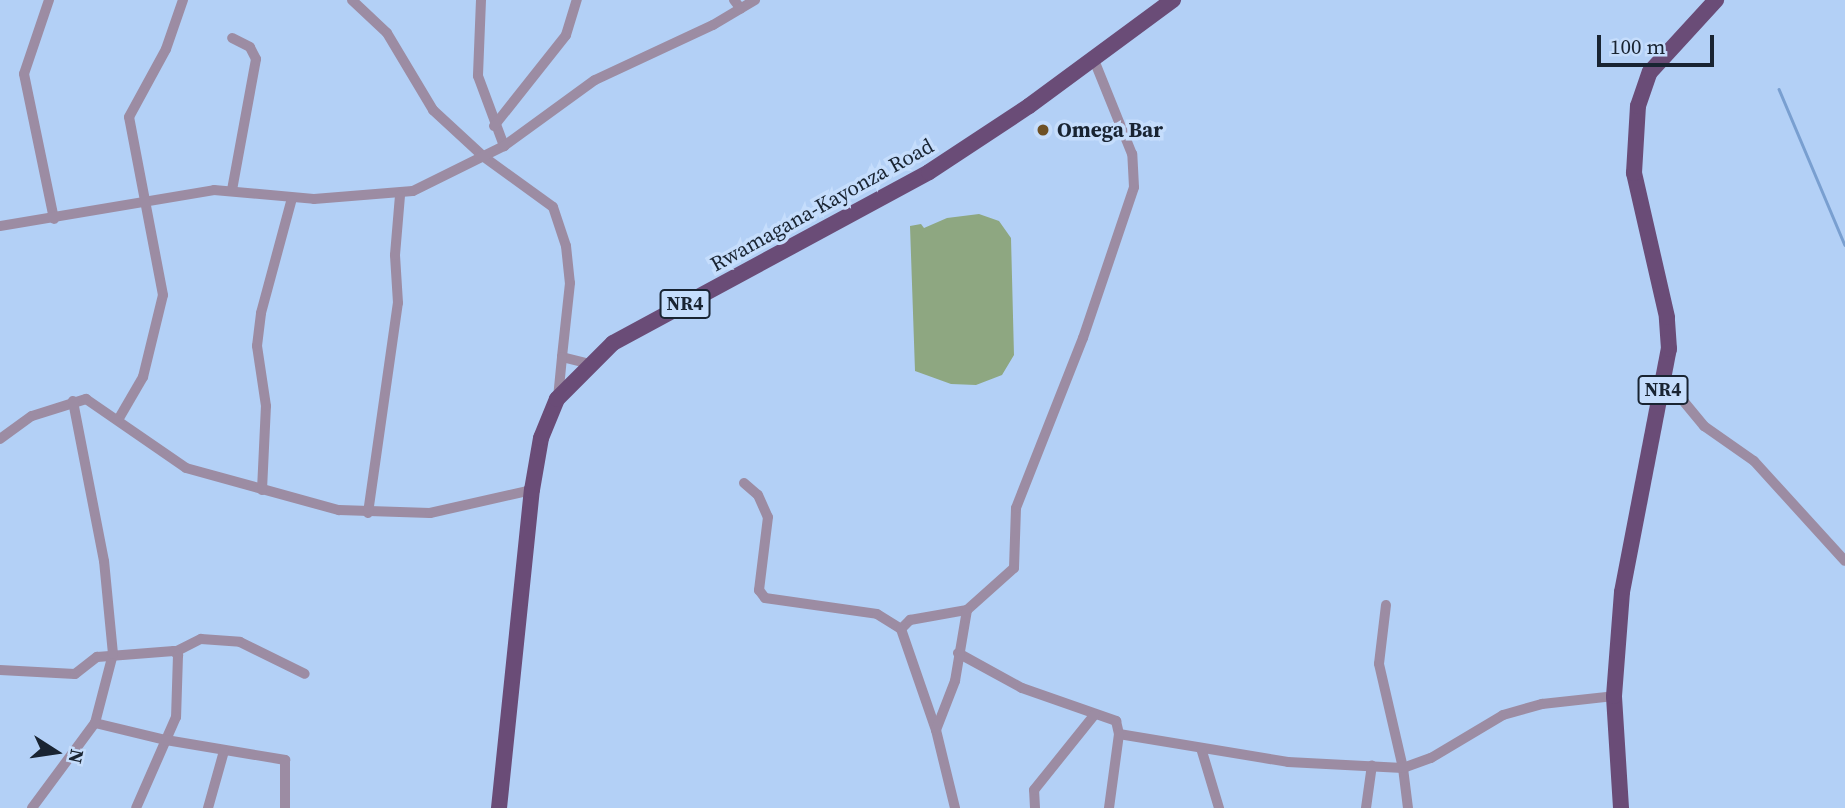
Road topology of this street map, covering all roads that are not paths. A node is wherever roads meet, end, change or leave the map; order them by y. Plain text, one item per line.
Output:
1 (49, 0) edge
2 (183, 0) edge
3 (352, 0) edge
4 (481, 0) edge
5 (577, 0) edge
6 (755, 0) edge
7 (1173, 0) edge
8 (1716, 0) edge
9 (738, 4) edge
10 (232, 38) dead end
11 (1094, 60) junction
12 (494, 126) junction
13 (504, 146) junction
14 (484, 157) junction
15 (232, 190) junction
16 (400, 195) junction
17 (292, 198) junction
18 (146, 202) junction
19 (54, 219) junction
20 (0, 226) edge
21 (562, 356) junction
22 (590, 364) junction
23 (1666, 380) junction
24 (557, 399) junction
25 (73, 401) junction
26 (118, 420) junction
27 (0, 439) edge
28 (744, 483) dead end
29 (262, 490) junction
30 (532, 490) junction
31 (369, 513) junction
32 (1845, 561) edge
33 (1386, 606) dead end
34 (967, 610) junction
35 (901, 629) junction
36 (175, 652) junction
37 (958, 653) junction
38 (113, 654) junction
39 (0, 670) edge
40 (305, 674) dead end
41 (1614, 696) junction
42 (1095, 713) junction
43 (95, 723) junction
44 (936, 730) junction
45 (1119, 734) junction
46 (166, 740) junction
47 (1201, 748) junction
48 (224, 751) junction
49 (1373, 765) junction
50 (1403, 768) junction
51 (32, 808) edge
52 (136, 808) edge
53 (208, 808) edge
54 (285, 808) edge
55 (499, 808) edge
56 (955, 808) edge
57 (1035, 808) edge
58 (1109, 808) edge
59 (1219, 808) edge
60 (1366, 808) edge
61 (1408, 808) edge
62 (1621, 808) edge

1 - 19 street
2 - 18 street
3 - 14 street
4 - 12 street
5 - 12 street
6 - 9 street
7 - 11 highway, Rwamagana-Kayonza Road / NR4
8 - 23 highway, NR4
9 - 13 street
10 - 15 street
11 - 22 highway, Rwamagana-Kayonza Road / NR4
11 - 34 street
12 - 13 street
13 - 14 street
14 - 16 street
14 - 21 street
15 - 17 street
15 - 18 street
16 - 17 street
16 - 31 street
17 - 29 street
18 - 19 street
18 - 26 street
19 - 20 street
21 - 22 street
21 - 24 street
22 - 24 highway, Rwamagana-Kayonza Road / NR4
23 - 32 street
23 - 41 highway, NR4
24 - 30 highway, Rwamagana-Kayonza Road / NR4
25 - 26 street
25 - 27 street
25 - 38 street
26 - 29 street
28 - 35 street
29 - 31 street
30 - 31 street
30 - 55 highway, Rwamagana-Kayonza Road / NR4
33 - 50 street
34 - 35 street
34 - 37 street
35 - 44 street
36 - 38 street
36 - 40 street
36 - 46 street
37 - 42 street
37 - 44 street
38 - 39 street
38 - 43 street
41 - 50 street
41 - 62 highway, NR4
42 - 45 street
42 - 57 street
43 - 46 street
43 - 51 street
44 - 56 street
45 - 47 street
45 - 58 street
46 - 48 street
46 - 52 street
47 - 49 street
47 - 59 street
48 - 53 street
48 - 54 street
49 - 50 street
49 - 60 street
50 - 61 street

